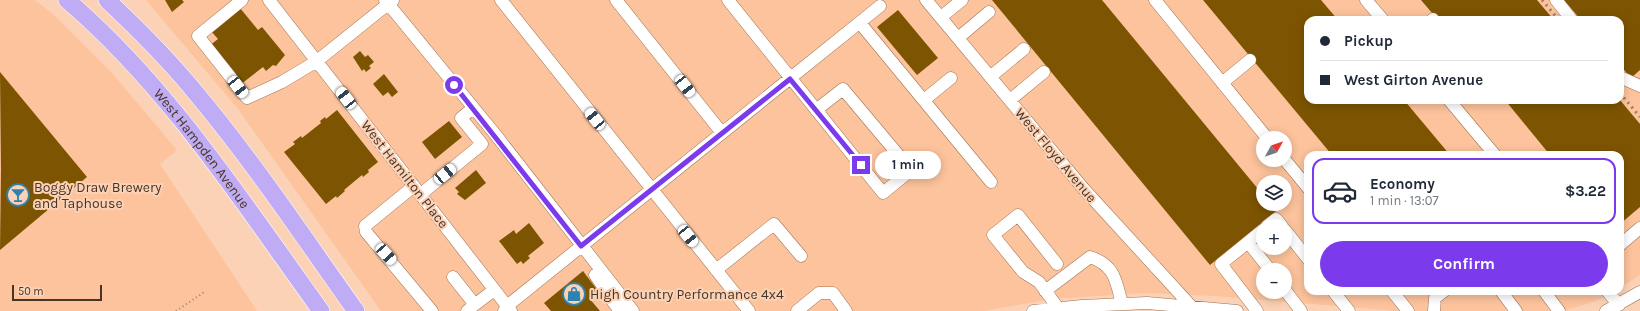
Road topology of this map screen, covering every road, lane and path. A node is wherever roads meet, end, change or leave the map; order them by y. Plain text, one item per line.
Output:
1 (67, 0) edge
2 (107, 0) edge
3 (242, 0) edge
4 (269, 0) edge
5 (500, 0) edge
6 (616, 0) edge
7 (728, 0) edge
8 (926, 0) edge
9 (962, 0) edge
10 (1155, 0) edge
11 (1366, 0) edge
12 (1556, 0) edge
13 (389, 1) edge
14 (880, 6) dead end
15 (989, 12) dead end
16 (1380, 16) edge
17 (1569, 16) edge
18 (941, 18) junction
19 (860, 23) junction
20 (958, 38) junction
21 (1024, 49) dead end
22 (1250, 60) dead end
23 (317, 61) junction
24 (1044, 72) dead end
25 (990, 77) junction
26 (951, 78) dead end
27 (790, 79) junction
28 (1624, 79) edge
29 (1222, 83) junction
30 (1640, 86) edge
31 (924, 100) junction
32 (1010, 100) junction
33 (1452, 104) edge
34 (474, 108) junction
35 (816, 110) junction
36 (1261, 131) edge
37 (722, 133) junction
38 (1492, 151) edge
39 (1291, 167) edge
40 (991, 182) dead end
41 (1304, 183) edge
42 (417, 190) junction
43 (651, 190) junction
44 (1640, 228) edge
45 (1256, 236) edge
46 (1292, 239) edge
47 (1624, 241) edge
48 (1248, 242) junction
49 (579, 248) junction
50 (1304, 254) edge
51 (801, 256) dead end
52 (1264, 263) edge
53 (1057, 264) dead end
54 (716, 270) junction
55 (453, 277) dead end
56 (494, 290) junction
57 (206, 291) dead end
58 (1045, 291) junction
59 (1640, 292) edge
60 (1336, 295) edge
61 (1395, 295) edge
62 (1439, 295) edge
63 (1504, 295) edge
64 (1547, 295) edge
65 (1610, 295) edge
66 (1292, 299) edge
67 (1122, 304) junction
68 (1619, 305) junction
69 (1191, 306) junction
70 (811, 307) edge
71 (1058, 308) junction
72 (470, 309) edge
73 (507, 309) edge
74 (176, 311) edge
75 (321, 311) edge
76 (356, 311) edge
77 (432, 311) edge
78 (620, 311) edge
79 (633, 311) edge
80 (749, 311) edge
81 (797, 311) edge
82 (846, 311) edge
83 (1033, 311) edge
84 (1237, 311) edge
85 (1257, 311) edge
86 (1301, 311) edge
87 (1349, 311) edge
88 (1408, 311) edge
89 (1434, 311) edge
90 (1516, 311) edge
91 (1559, 311) edge
92 (1606, 311) edge

1 - 75 highway, West Hampden Avenue
2 - 76 highway, West Hampden Avenue
3 - 23 street
4 - 23 street, West Hamilton Place
5 - 43 street
6 - 37 street
7 - 27 street
8 - 18 street, West Floyd Avenue
9 - 18 street
10 - 29 street
11 - 16 street
12 - 17 street
13 - 23 street
13 - 34 street
14 - 19 street
15 - 20 street
18 - 20 street, West Floyd Avenue
19 - 27 street
19 - 31 street
20 - 25 street, West Floyd Avenue
21 - 25 street
22 - 29 street
23 - 42 street, West Hamilton Place
24 - 32 street
25 - 32 street, West Floyd Avenue
26 - 31 street
27 - 35 street
27 - 37 street
28 - 30 street
29 - 36 street
31 - 40 street
32 - 69 street, West Floyd Avenue
33 - 38 street
34 - 42 street
34 - 49 street
35 - 35 street
37 - 43 street
39 - 41 street
42 - 56 street, West Hamilton Place
42 - 77 street
43 - 49 street
43 - 54 street
44 - 47 street
45 - 48 street
46 - 50 street
48 - 52 street
48 - 85 street
49 - 73 street
49 - 78 street
49 - 79 street
51 - 54 street
53 - 58 street
54 - 80 street
55 - 72 street
56 - 72 street
56 - 73 street, West Hamilton Place
57 - 74 path
58 - 67 street
58 - 71 street
59 - 68 street
60 - 87 street
61 - 88 street
62 - 89 street
63 - 90 street
64 - 91 street
65 - 68 street
66 - 86 street
67 - 69 street
67 - 71 street
68 - 92 street
69 - 84 street
70 - 81 street
70 - 82 street
71 - 83 street

